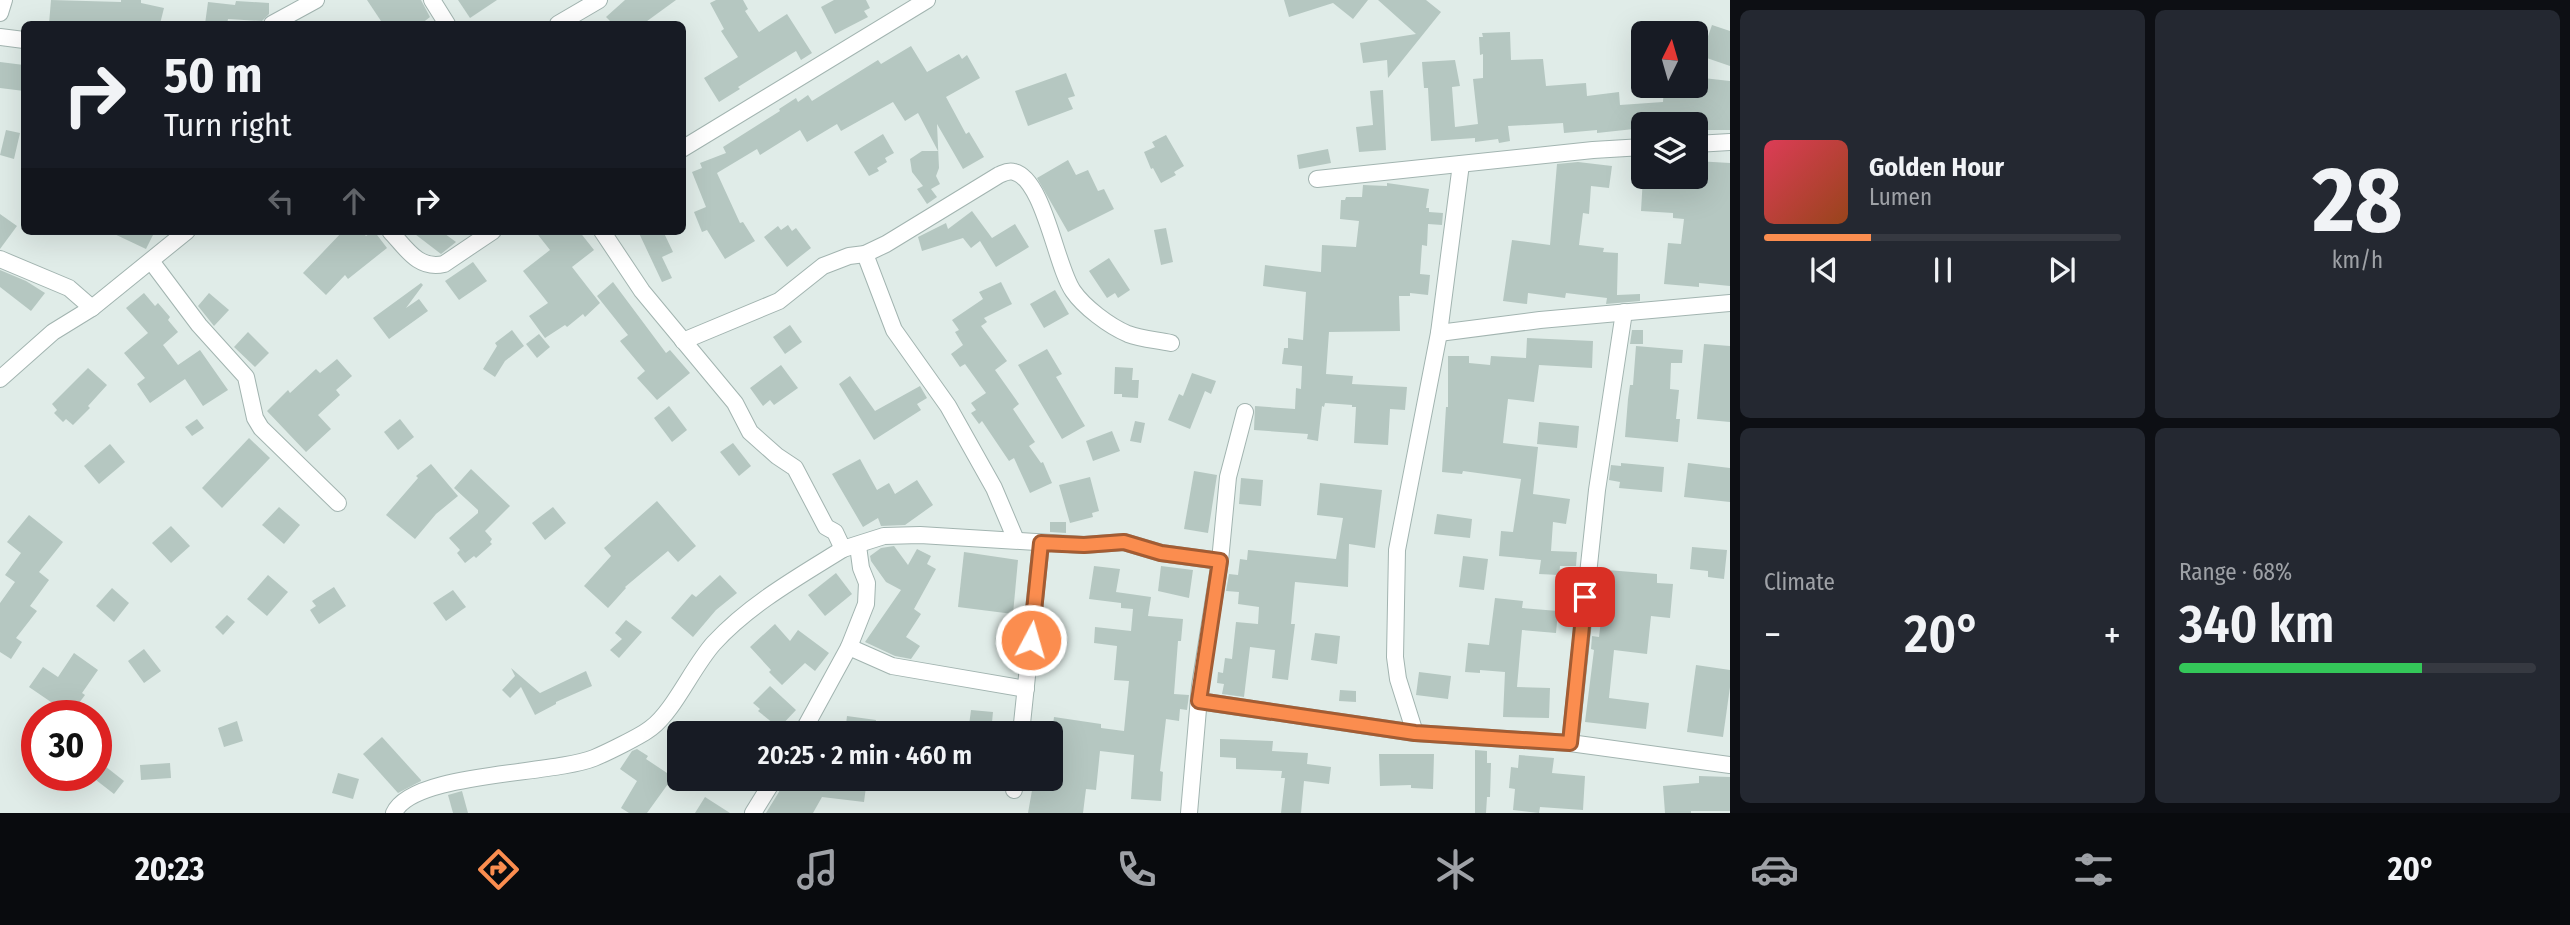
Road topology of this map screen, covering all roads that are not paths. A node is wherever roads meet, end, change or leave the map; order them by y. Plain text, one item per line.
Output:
1 (4, 0) edge
2 (316, 0) edge
3 (432, 0) edge
4 (599, 0) edge
5 (927, 0) edge
6 (0, 13) edge
7 (278, 21) edge
8 (445, 21) edge
9 (563, 21) edge
10 (0, 37) edge
11 (21, 40) edge
12 (1730, 142) edge
13 (1708, 143) edge
14 (686, 147) edge
15 (1631, 148) edge
16 (1461, 164) junction
17 (1317, 179) dead end
18 (182, 235) edge
19 (394, 235) edge
20 (487, 235) edge
21 (605, 235) edge
22 (865, 254) junction
23 (0, 259) edge
24 (151, 261) junction
25 (1730, 303) edge
26 (92, 309) junction
27 (1624, 312) junction
28 (1439, 333) junction
29 (683, 341) junction
30 (1171, 343) dead end
31 (0, 379) edge
32 (1245, 412) dead end
33 (338, 503) dead end
34 (1016, 540) junction
35 (1041, 543) junction
36 (851, 548) junction
37 (1220, 561) junction
38 (849, 647) junction
39 (1026, 689) junction
40 (1199, 701) junction
41 (809, 721) edge
42 (1022, 721) edge
43 (1415, 733) junction
44 (1570, 743) junction
45 (1730, 765) edge
46 (767, 791) edge
47 (394, 813) edge
48 (753, 813) edge
49 (1189, 813) edge

1 - 6 street
2 - 7 street
3 - 8 street
4 - 9 street
5 - 14 street
10 - 11 street
12 - 13 street
15 - 16 street
16 - 17 street
16 - 28 street
18 - 24 street
19 - 20 street
21 - 29 street
22 - 29 street
22 - 30 street
22 - 34 street
23 - 26 street
24 - 26 street
24 - 33 street
25 - 27 street
26 - 31 street
27 - 28 street
27 - 44 street
28 - 43 street
29 - 36 street
32 - 37 street
34 - 35 street
34 - 36 street
35 - 37 street
35 - 39 street
36 - 38 street
36 - 47 street
37 - 40 street
38 - 39 street
38 - 41 street
39 - 42 street
40 - 43 street
40 - 49 street
43 - 44 street
44 - 45 street
46 - 48 street

